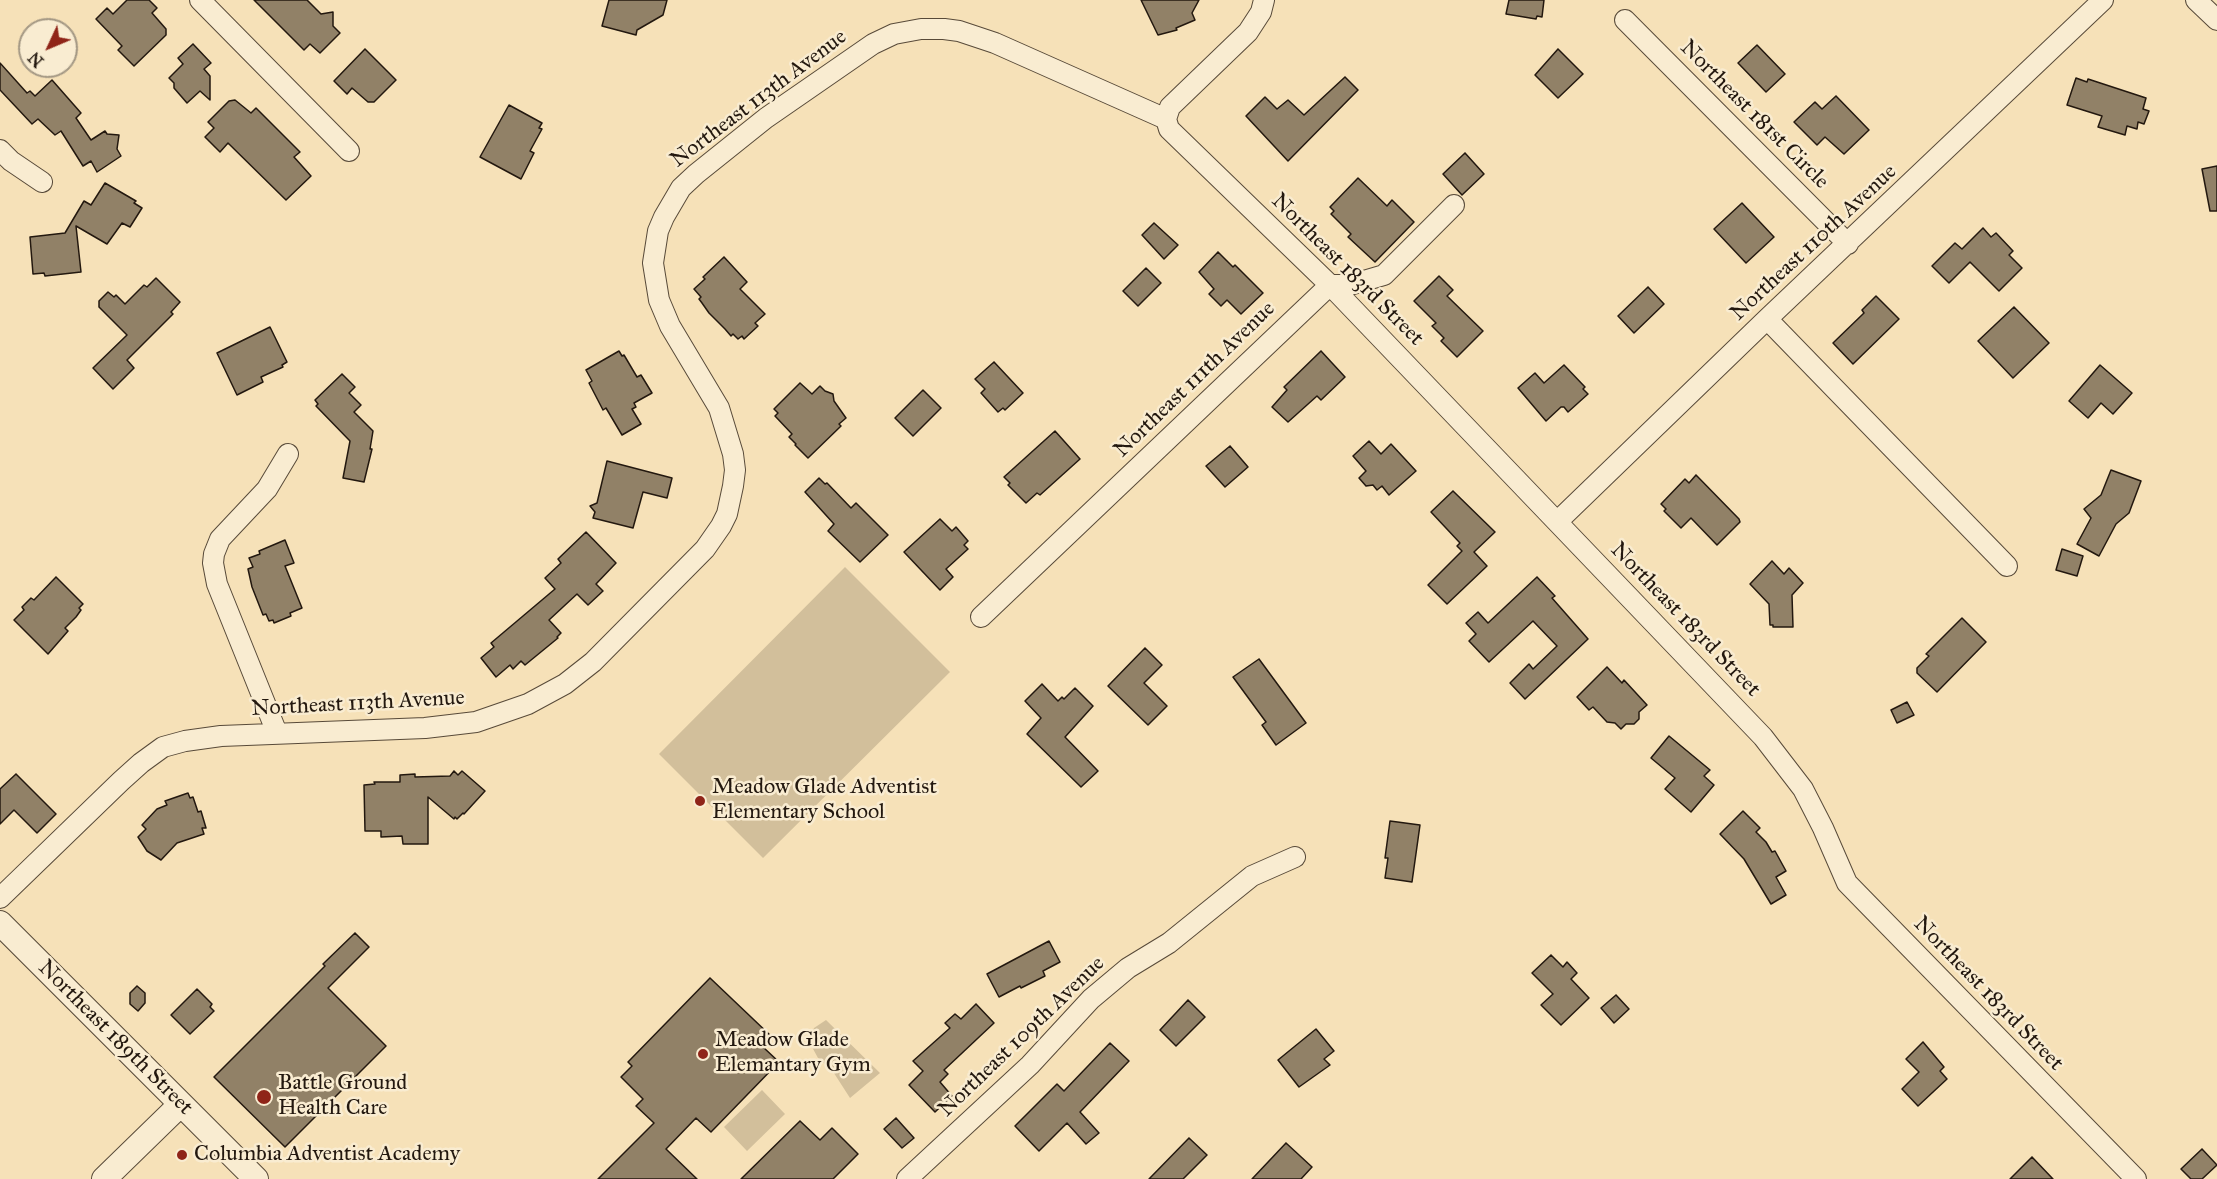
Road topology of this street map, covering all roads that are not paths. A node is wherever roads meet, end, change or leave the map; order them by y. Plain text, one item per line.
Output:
1 (200, 0) edge
2 (1264, 0) edge
3 (2103, 0) edge
4 (2196, 0) edge
5 (1625, 20) dead end
6 (2217, 20) edge
7 (1166, 119) junction
8 (0, 150) edge
9 (349, 151) dead end
10 (42, 182) dead end
11 (1454, 205) dead end
12 (1848, 244) junction
13 (1330, 285) junction
14 (1767, 319) junction
15 (288, 454) dead end
16 (1558, 521) junction
17 (2007, 567) dead end
18 (981, 617) dead end
19 (277, 733) junction
20 (1294, 856) dead end
21 (0, 898) edge
22 (0, 923) edge
23 (182, 1104) junction
24 (104, 1179) edge
25 (256, 1179) edge
26 (907, 1179) edge
27 (2136, 1179) edge

1 - 9 street
2 - 7 street
3 - 12 street, Northeast 110th Avenue
4 - 6 street
5 - 12 street, Northeast 181st Circle
7 - 13 street, Northeast 183rd Street
7 - 19 street, Northeast 113th Avenue
8 - 10 street
11 - 13 street
12 - 14 street, Northeast 110th Avenue
13 - 16 street, Northeast 183rd Street
13 - 18 street, Northeast 111th Avenue
14 - 16 street, Northeast 110th Avenue
14 - 17 street
15 - 19 street
16 - 27 street, Northeast 183rd Street
19 - 21 street, Northeast 113th Avenue
20 - 26 street, Northeast 109th Avenue
22 - 23 street, Northeast 189th Street
23 - 24 street
23 - 25 street, Northeast 189th Street

